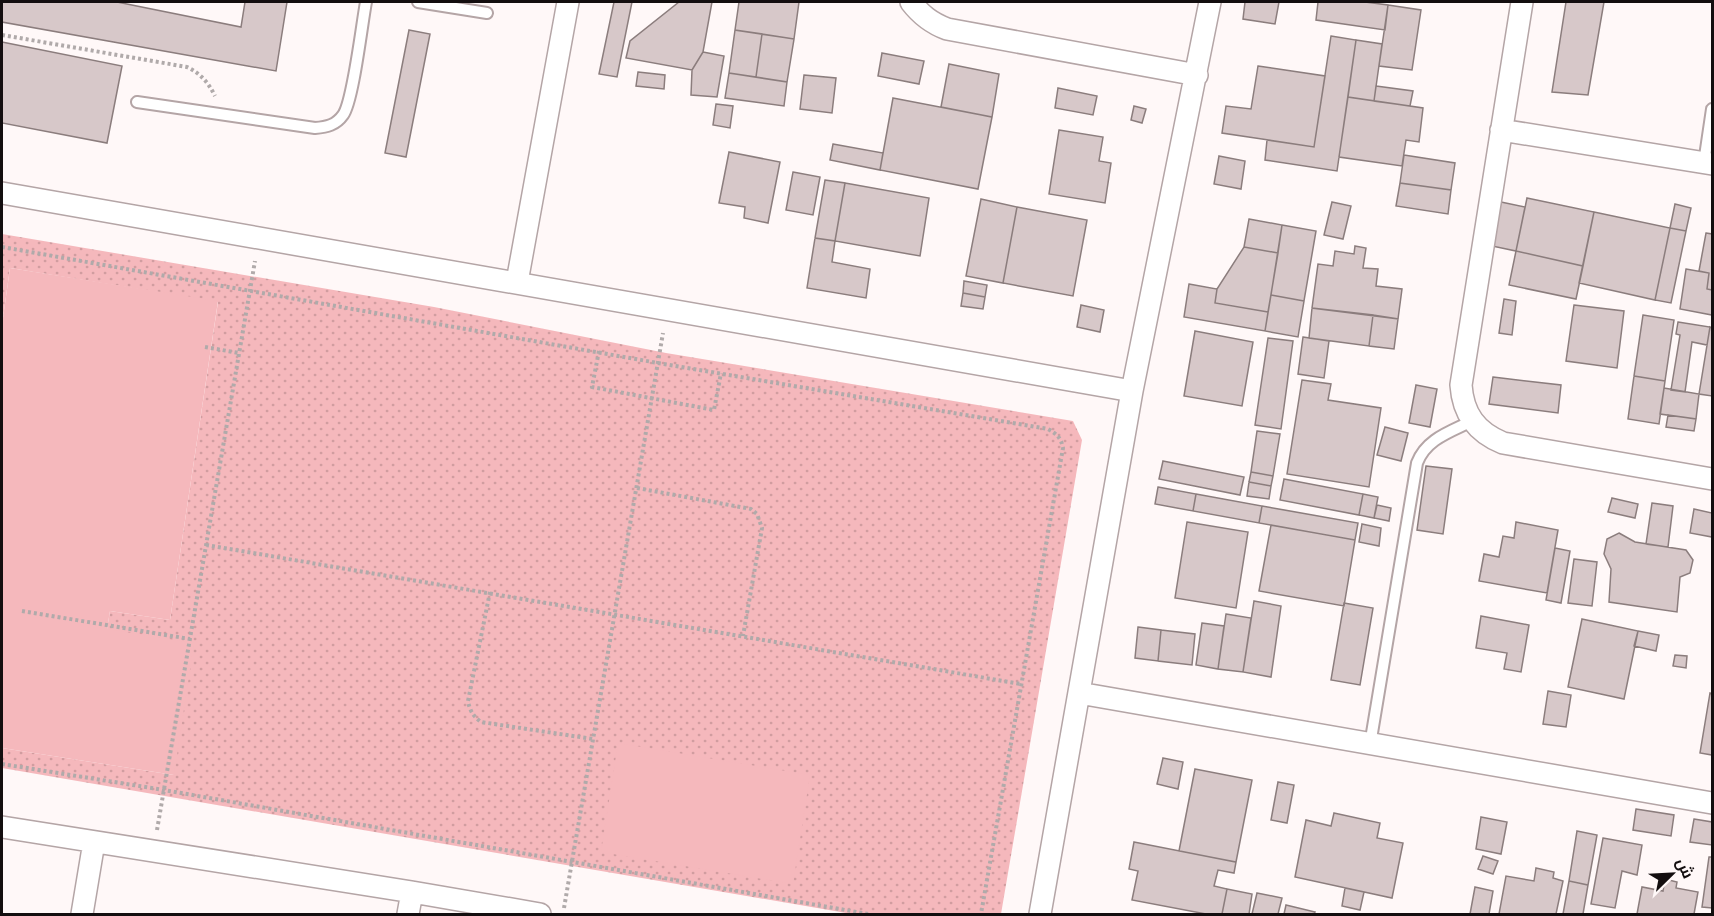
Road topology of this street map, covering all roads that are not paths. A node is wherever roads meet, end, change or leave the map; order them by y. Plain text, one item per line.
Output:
1 (366, 2) edge
2 (418, 2) edge
3 (568, 2) edge
4 (911, 2) edge
5 (1210, 2) edge
6 (1522, 2) edge
7 (487, 13) dead end
8 (1197, 75) junction
9 (137, 102) dead end
10 (1713, 109) edge
11 (1501, 130) junction
12 (1708, 164) edge
13 (2, 193) edge
14 (517, 282) junction
15 (1132, 391) junction
16 (1472, 421) junction
17 (1713, 479) edge
18 (1078, 693) junction
19 (1370, 745) junction
20 (1713, 803) edge
21 (2, 827) edge
22 (94, 842) junction
23 (412, 892) junction
24 (82, 915) edge
25 (408, 915) edge
26 (540, 915) edge
27 (1040, 915) edge

1 - 9 lane
2 - 7 lane
3 - 14 street
4 - 8 street
5 - 8 street
6 - 11 street
8 - 15 street
10 - 12 lane
11 - 12 street
11 - 16 street
13 - 14 street
14 - 15 street
15 - 18 street
16 - 17 street
16 - 19 lane
18 - 19 street
18 - 27 street
19 - 20 street
21 - 22 street
22 - 23 street
22 - 24 street
23 - 25 street
23 - 26 street

